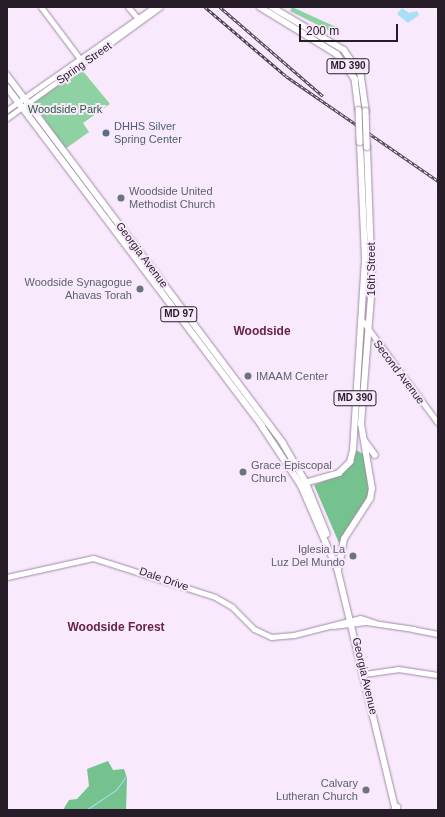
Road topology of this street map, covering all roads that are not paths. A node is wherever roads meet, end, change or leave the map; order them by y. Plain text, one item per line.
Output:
1 (41, 7) edge
2 (128, 7) edge
3 (154, 7) edge
4 (160, 7) edge
5 (260, 7) edge
6 (272, 7) edge
7 (285, 16) junction
8 (139, 22) junction
9 (310, 36) junction
10 (347, 53) junction
11 (82, 62) junction
12 (7, 75) edge
13 (7, 87) edge
14 (26, 100) junction
15 (20, 104) junction
16 (7, 110) edge
17 (7, 118) edge
18 (361, 319) junction
19 (368, 329) junction
20 (438, 423) edge
21 (362, 437) junction
22 (375, 456) dead end
23 (304, 483) junction
24 (338, 570) junction
25 (7, 578) edge
26 (353, 622) junction
27 (438, 634) edge
28 (364, 674) junction
29 (438, 675) edge
30 (395, 809) edge

1 - 11 street
2 - 8 street
3 - 8 street, Spring Street
4 - 8 street, Spring Street
5 - 9 main road, 16th Street / MD 390
6 - 7 main road, 16th Street / MD 390
7 - 9 main road
7 - 10 main road, 16th Street / MD 390
8 - 11 street, Spring Street
9 - 10 main road
9 - 18 main road, 16th Street / MD 390, bridge
10 - 19 main road, 16th Street / MD 390, bridge
11 - 14 street, Spring Street
12 - 14 main road, Georgia Avenue / MD 97
13 - 15 main road, Georgia Avenue / MD 97
14 - 15 street, Spring Street
14 - 23 main road, Georgia Avenue / MD 97
15 - 16 street, Spring Street
15 - 17 street, Spring Street
15 - 23 main road, Georgia Avenue / MD 97
18 - 19 street, Second Avenue
18 - 23 main road, 16th Street / MD 390
19 - 20 street, Second Avenue
19 - 21 main road, 16th Street / MD 390
21 - 22 main road
21 - 24 main road, 16th Street / MD 390
23 - 24 main road, Georgia Avenue / MD 97
24 - 26 main road, Georgia Avenue / MD 97
25 - 26 street, Dale Drive
26 - 27 street
26 - 28 main road, Georgia Avenue / MD 97
28 - 29 street
28 - 30 main road, Georgia Avenue / MD 97

